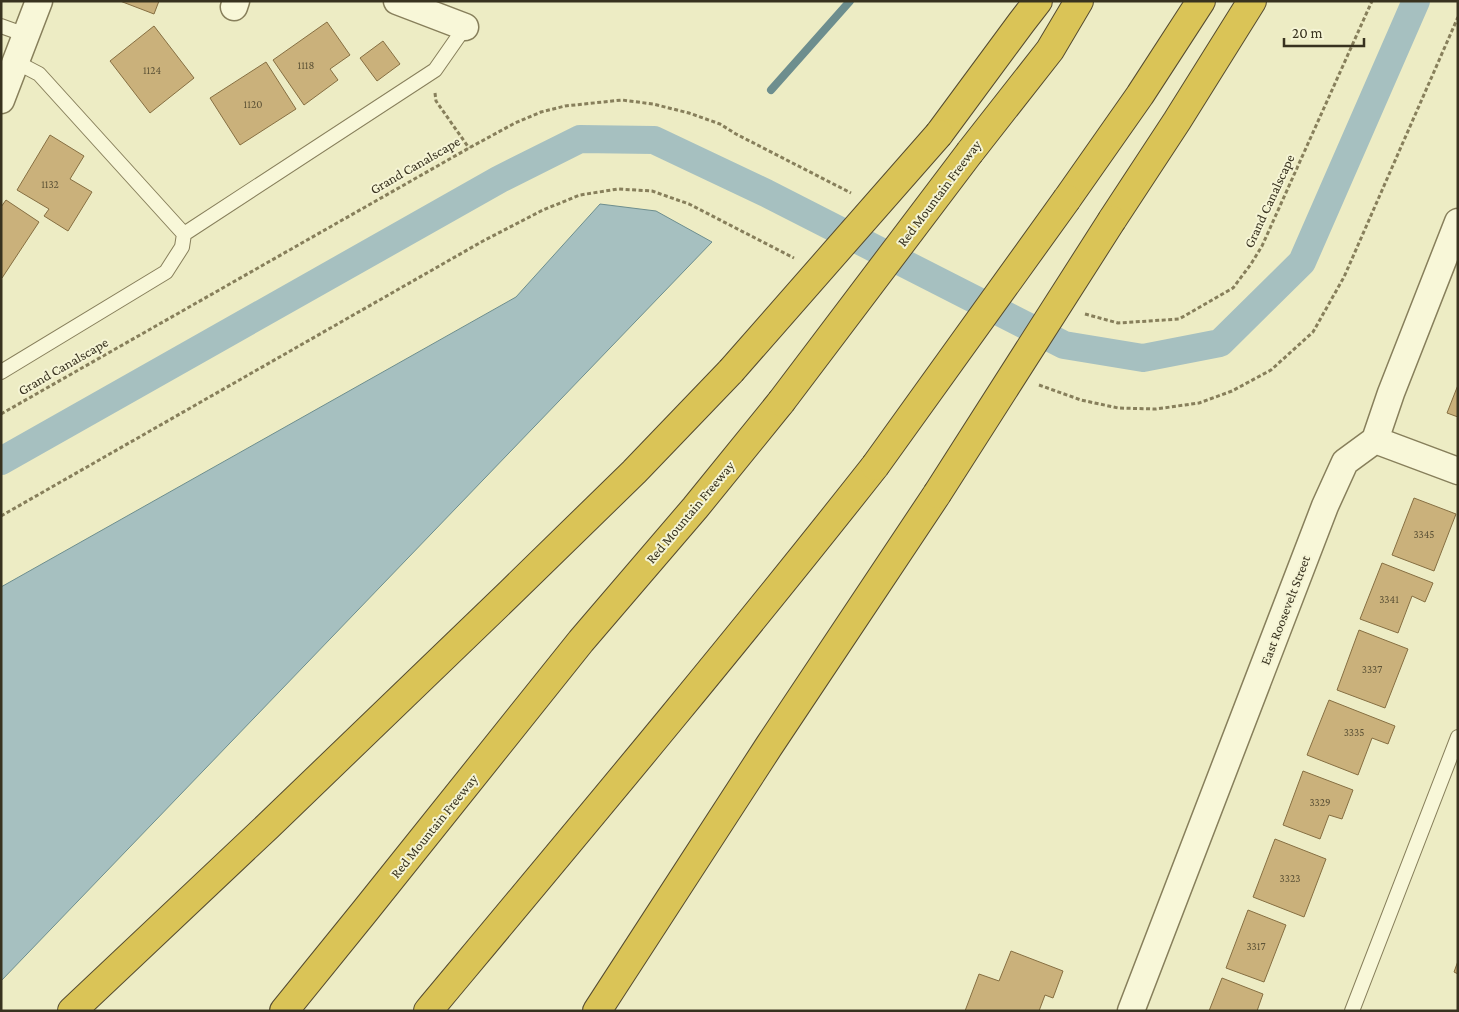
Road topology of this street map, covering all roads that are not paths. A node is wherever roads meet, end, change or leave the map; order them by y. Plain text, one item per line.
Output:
1 (39, 1) edge
2 (398, 1) edge
3 (1038, 1) edge
4 (1079, 1) edge
5 (1201, 1) edge
6 (1252, 1) edge
7 (1, 26) edge
8 (465, 26) joint
9 (26, 35) junction
10 (16, 62) junction
11 (1, 100) edge
12 (1458, 222) edge
13 (184, 234) junction
14 (1, 372) edge
15 (1375, 440) junction
16 (1458, 471) edge
17 (1458, 736) edge
18 (72, 1011) edge
19 (284, 1011) edge
20 (428, 1011) edge
21 (597, 1011) edge
22 (1131, 1011) edge
23 (1352, 1011) edge

1 - 9 street
2 - 8 street
3 - 18 highway, bridge
4 - 19 highway, Red Mountain Freeway, bridge
5 - 20 highway, bridge
6 - 21 highway, bridge
7 - 9 lane
8 - 13 lane
9 - 10 street
10 - 11 street
10 - 13 lane
12 - 15 street
13 - 14 lane
15 - 16 street
15 - 22 street, East Roosevelt Street
17 - 23 lane

